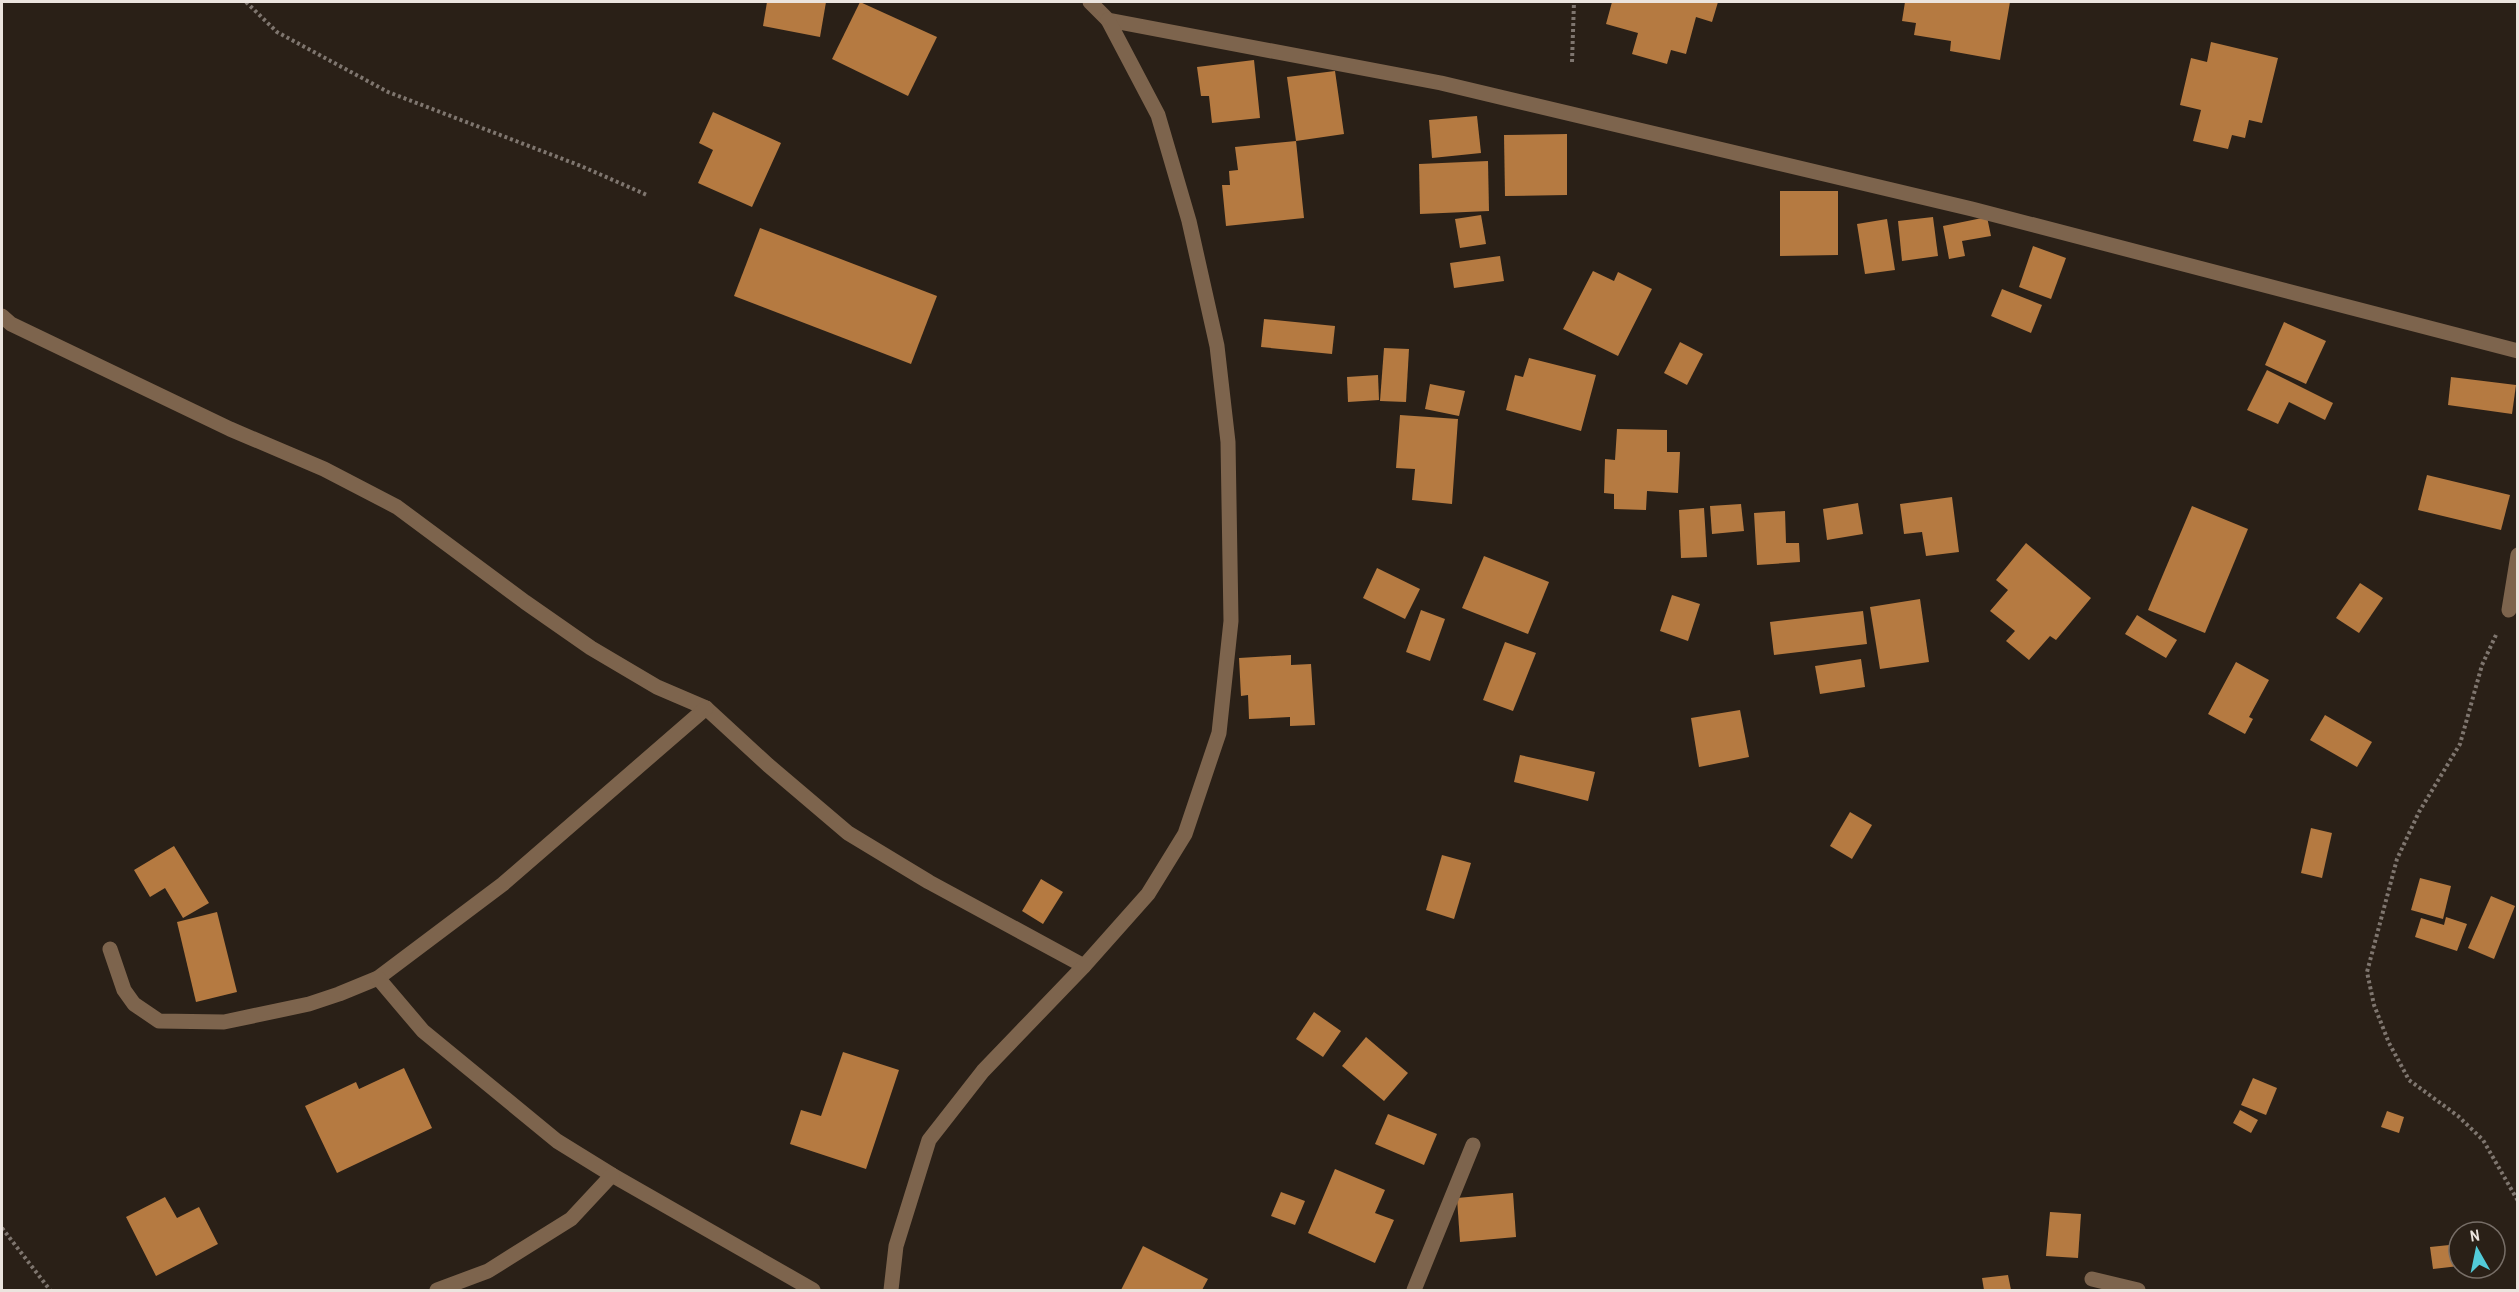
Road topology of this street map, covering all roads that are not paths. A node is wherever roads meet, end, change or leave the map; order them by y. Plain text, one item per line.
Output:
1 (1090, 2) edge
2 (1108, 20) junction
3 (2, 316) edge
4 (2517, 351) edge
5 (2517, 555) edge
6 (2509, 610) road end
7 (706, 708) junction
8 (111, 949) dead end
9 (1084, 966) junction
10 (378, 978) junction
11 (1473, 1145) dead end
12 (612, 1175) junction
13 (2092, 1279) dead end
14 (437, 1290) edge
15 (813, 1290) edge
16 (891, 1290) edge
17 (1414, 1290) edge
18 (2138, 1290) edge

1 - 2 street
2 - 4 street
2 - 9 street
3 - 7 street
5 - 6 street
7 - 9 street
7 - 10 street
8 - 10 street
9 - 16 street
10 - 12 street
11 - 17 street
12 - 14 street
12 - 15 street
13 - 18 street

